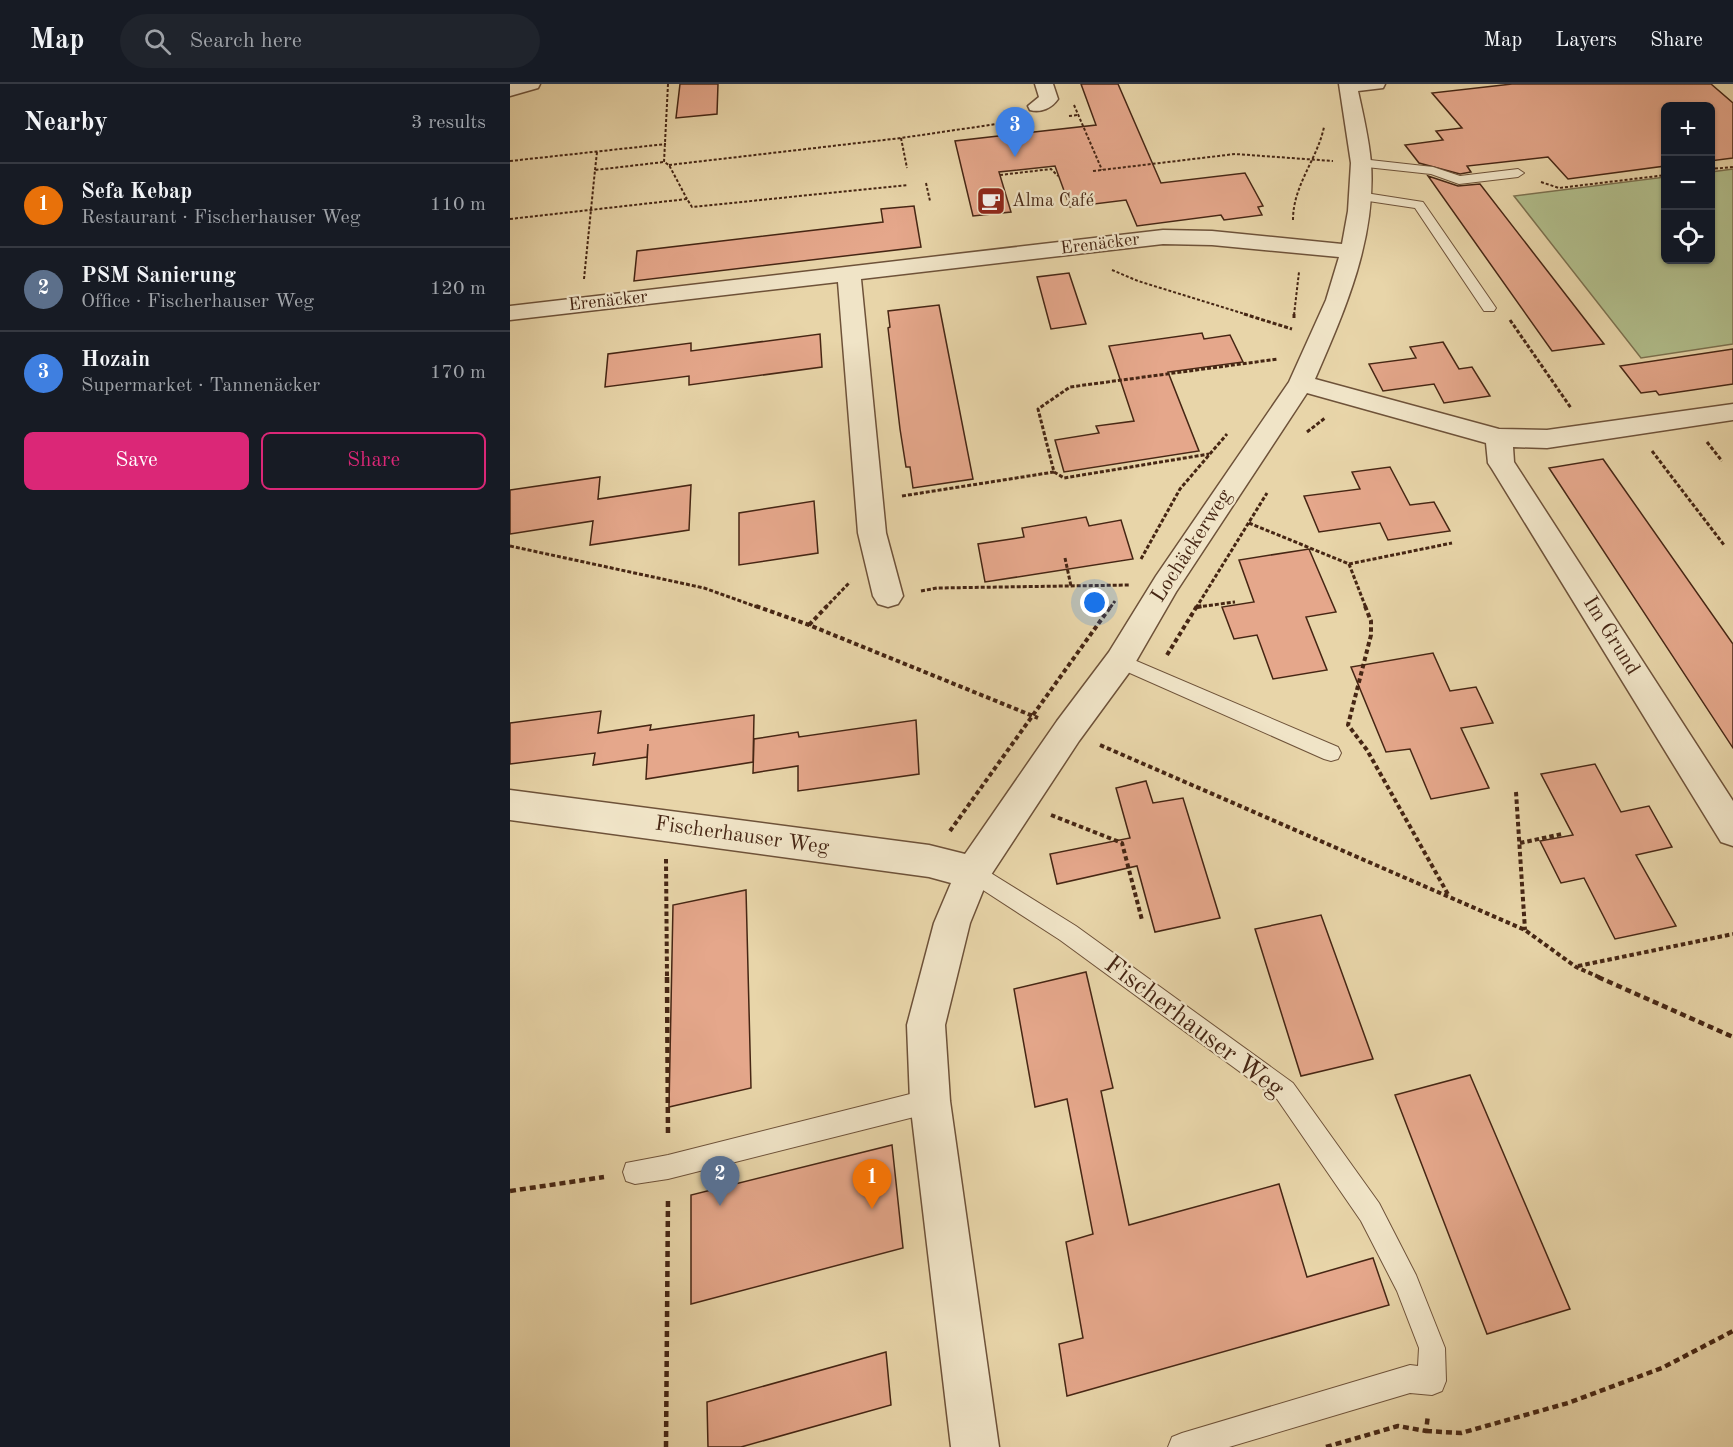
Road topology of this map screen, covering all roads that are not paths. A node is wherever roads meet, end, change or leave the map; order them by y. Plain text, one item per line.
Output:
1 (531, 84) edge
2 (1044, 84) edge
3 (1376, 84) edge
4 (1348, 85) edge
5 (510, 90) edge
6 (1037, 106) dead end
7 (1361, 163) junction
8 (1518, 173) road end
9 (1359, 196) junction
10 (1352, 252) junction
11 (849, 274) junction
12 (1489, 308) dead end
13 (510, 313) edge
14 (1301, 383) junction
15 (1733, 412) edge
16 (1499, 438) junction
17 (888, 596) road end
18 (1120, 661) junction
19 (1331, 753) dead end
20 (510, 805) edge
21 (1733, 831) edge
22 (973, 872) junction
23 (930, 1101) junction
24 (635, 1172) road end
25 (975, 1447) edge
26 (1182, 1447) edge

1 - 5 street
2 - 6 street
3 - 4 street
4 - 7 street, Lochäckerweg
7 - 8 lane
7 - 9 street, Lochäckerweg
9 - 10 street, Lochäckerweg
9 - 12 lane
10 - 11 street, Erenäcker
10 - 14 street, Lochäckerweg
11 - 13 street, Erenäcker
11 - 17 street
14 - 16 street
14 - 18 street, Lochäckerweg
15 - 16 street
16 - 21 street, Im Grund
18 - 19 lane
18 - 22 street, Lochäckerweg
20 - 22 street, Fischerhauser Weg
22 - 23 street
22 - 26 lane, Fischerhauser Weg
23 - 24 lane
23 - 25 street

